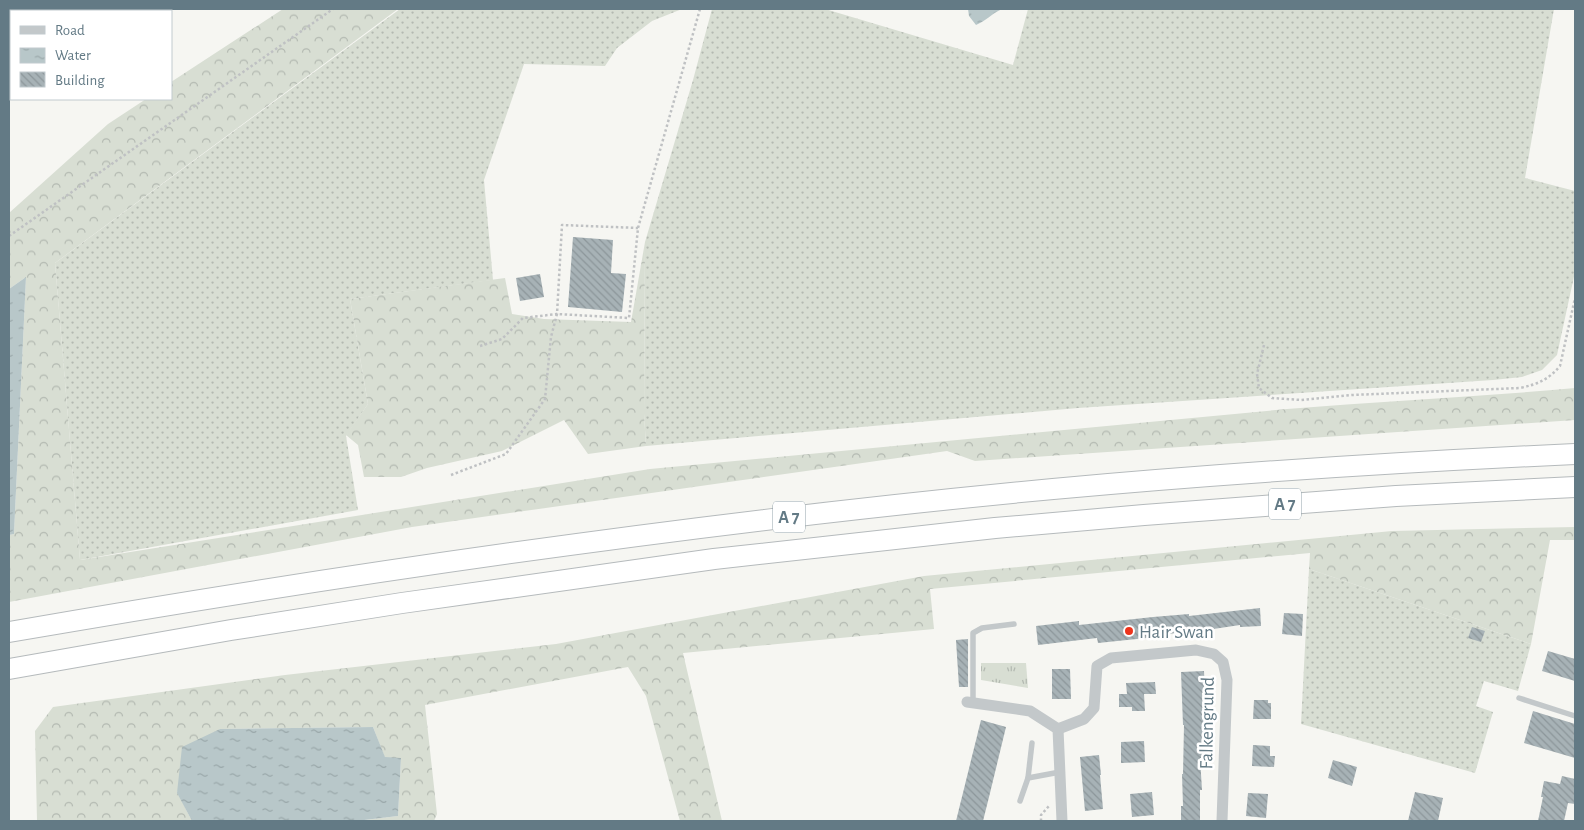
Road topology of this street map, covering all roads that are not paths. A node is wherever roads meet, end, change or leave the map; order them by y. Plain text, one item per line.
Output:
1 (1575, 454) edge
2 (1575, 487) edge
3 (1014, 624) dead end
4 (9, 632) edge
5 (9, 669) edge
6 (1519, 698) dead end
7 (970, 702) joint
8 (1575, 716) edge
9 (1058, 729) junction
10 (1032, 743) dead end
11 (1060, 772) junction
12 (1028, 778) junction
13 (1020, 801) dead end
14 (1062, 821) edge
15 (1222, 821) edge

1 - 4 highway, A 7
2 - 5 highway, A 7
3 - 7 lane
6 - 8 lane
7 - 9 street
9 - 11 street
9 - 15 street, Falkengrund
10 - 12 lane
11 - 12 lane
11 - 14 street
12 - 13 lane

